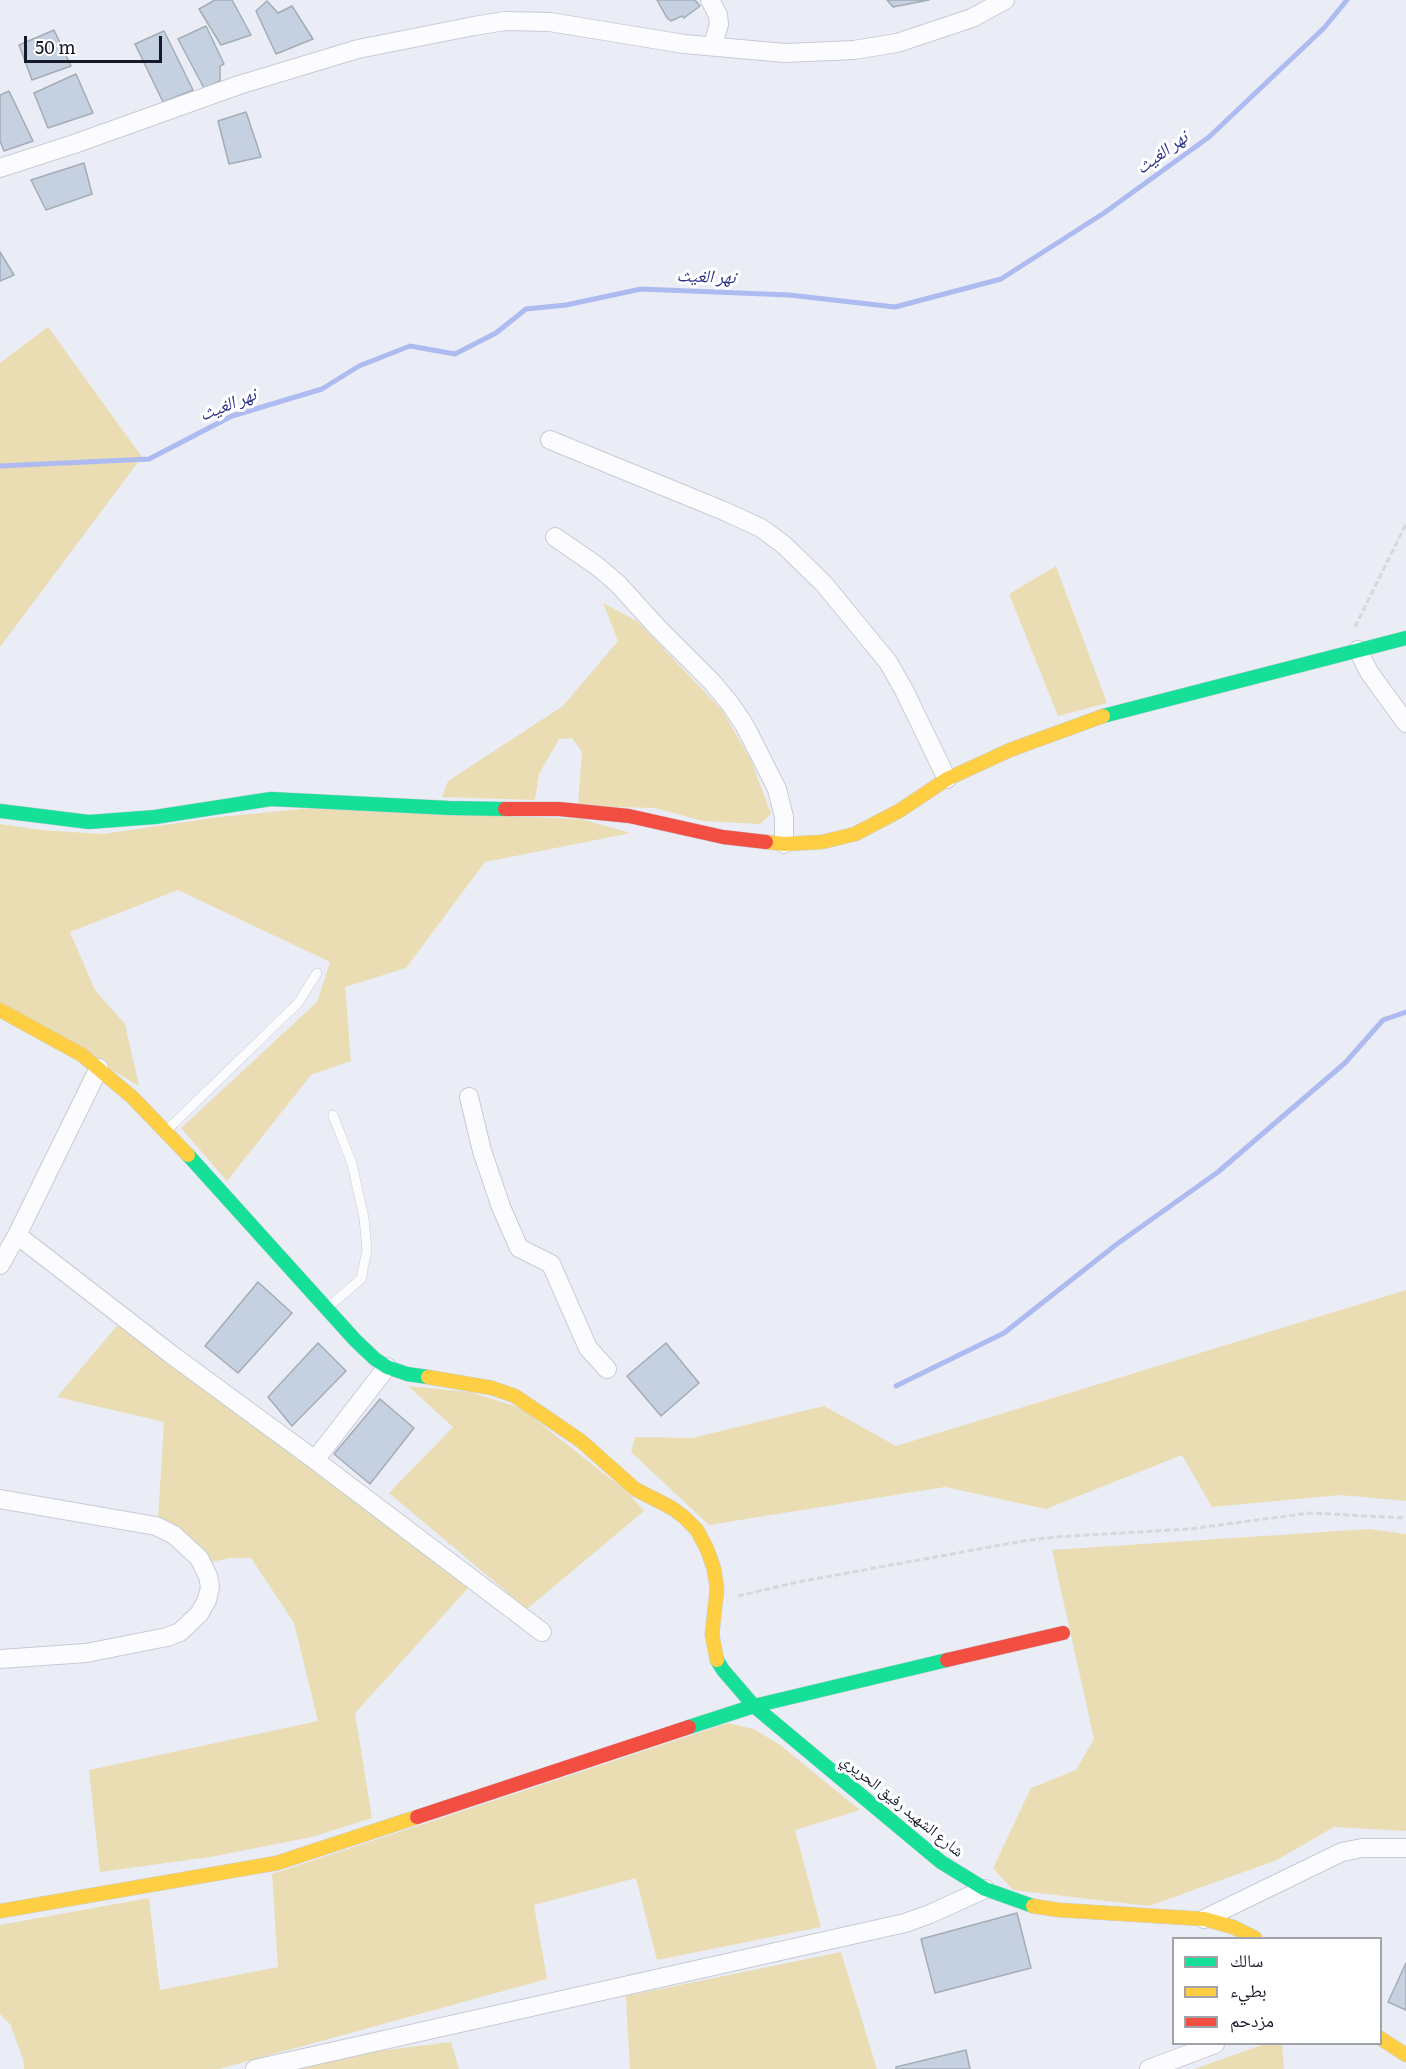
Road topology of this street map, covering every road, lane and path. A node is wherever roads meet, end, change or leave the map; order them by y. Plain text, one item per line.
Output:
1 (710, 0) edge
2 (1005, 0) edge
3 (713, 45) junction
4 (0, 168) edge
5 (550, 440) dead end
6 (1406, 524) edge
7 (555, 537) dead end
8 (1406, 638) edge
9 (1350, 652) junction
10 (1406, 723) edge
11 (947, 779) junction
12 (0, 811) edge
13 (784, 844) junction
14 (317, 973) dead end
15 (0, 1010) edge
16 (99, 1068) junction
17 (469, 1097) dead end
18 (333, 1116) dead end
19 (165, 1131) junction
20 (18, 1235) junction
21 (0, 1265) edge
22 (326, 1308) junction
23 (387, 1367) junction
24 (607, 1369) dead end
25 (315, 1460) junction
26 (0, 1499) edge
27 (1406, 1518) edge
28 (716, 1601) junction
29 (542, 1632) dead end
30 (1063, 1633) dead end
31 (0, 1659) edge
32 (754, 1706) junction
33 (1406, 1848) edge
34 (985, 1890) junction
35 (0, 1911) edge
36 (1204, 1919) junction
37 (1253, 1937) edge
38 (1382, 2039) edge
39 (1210, 2045) edge
40 (1406, 2055) edge
41 (255, 2069) edge
42 (1149, 2069) edge

1 - 3 street
2 - 3 street
3 - 4 street
5 - 11 street
6 - 9 path
7 - 13 street
8 - 9 street
9 - 10 street
9 - 11 street
11 - 13 street
12 - 13 street
14 - 19 lane
15 - 16 street
16 - 19 street
16 - 20 street
17 - 24 street
18 - 22 lane
19 - 22 street
20 - 21 street
20 - 25 street
22 - 23 street
23 - 25 street
23 - 28 street, شارع الشهيد رفيق الحريري
25 - 29 street
26 - 31 street
27 - 28 path
28 - 32 street, شارع الشهيد رفيق الحريري
30 - 32 street
32 - 34 street, شارع الشهيد رفيق الحريري
32 - 35 street
33 - 36 street
34 - 36 street, شارع الشهيد رفيق الحريري
34 - 41 street
36 - 37 street, شارع الشهيد رفيق الحريري
38 - 40 street
39 - 42 street

